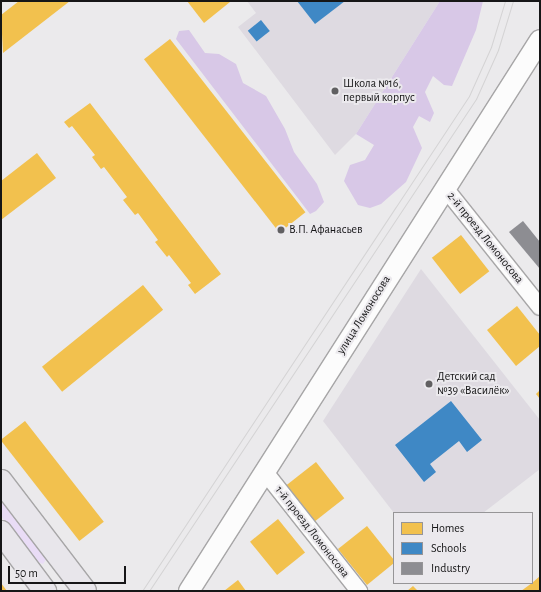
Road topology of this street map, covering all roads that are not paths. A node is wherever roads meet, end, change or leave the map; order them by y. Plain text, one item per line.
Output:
1 (540, 40) edge
2 (445, 188) junction
3 (540, 307) edge
4 (264, 472) junction
5 (1, 481) edge
6 (1, 532) edge
7 (45, 591) edge
8 (85, 591) edge
9 (189, 591) edge
10 (359, 591) edge

1 - 2 street, улица Ломоносова
2 - 3 street, 2-й проезд Ломоносова
2 - 4 street, улица Ломоносова
4 - 9 street, улица Ломоносова
4 - 10 street, 1-й проезд Ломоносова
5 - 8 main road
6 - 7 main road

